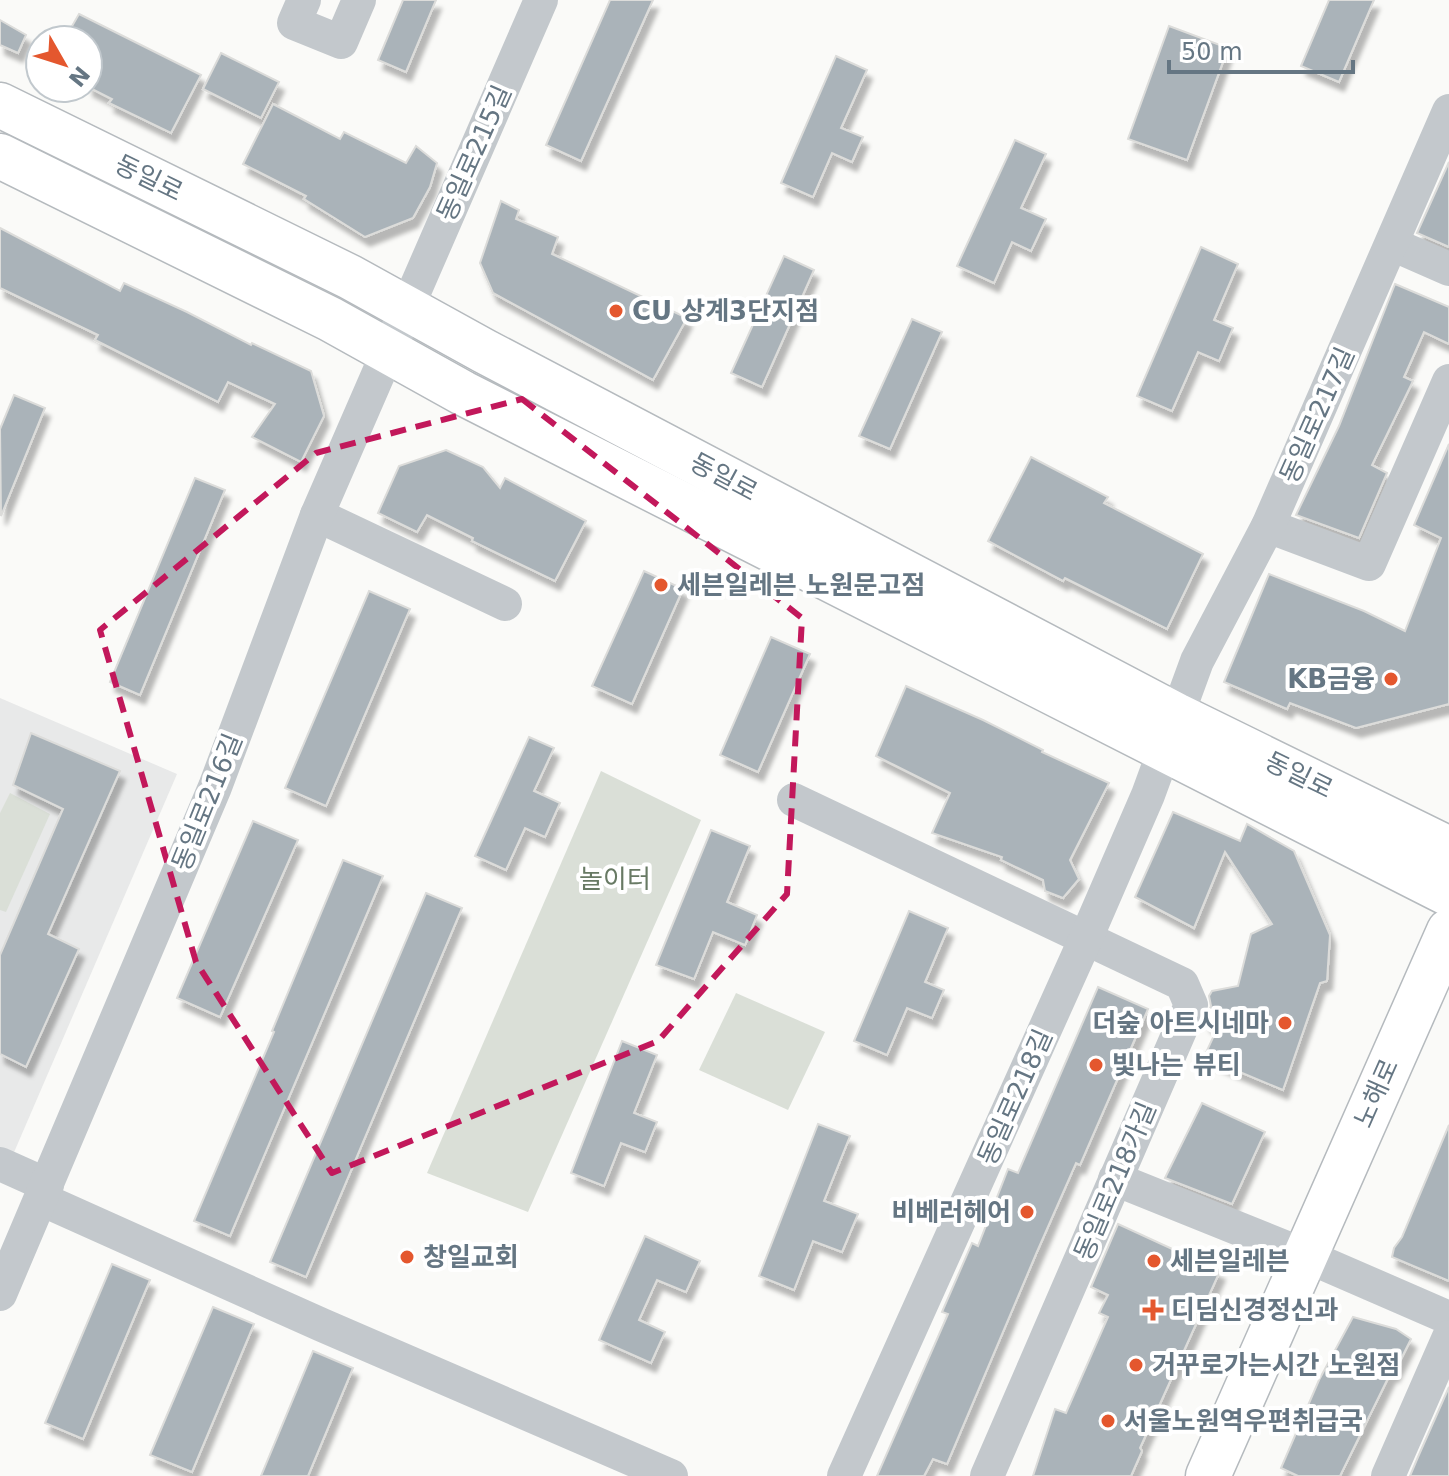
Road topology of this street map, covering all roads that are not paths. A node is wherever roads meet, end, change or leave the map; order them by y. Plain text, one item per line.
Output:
1 (304, 0) edge
2 (359, 0) edge
3 (541, 0) edge
4 (0, 105) edge
5 (1449, 111) edge
6 (0, 156) edge
7 (1392, 244) junction
8 (1449, 269) edge
9 (407, 307) junction
10 (388, 350) junction
11 (1445, 400) edge
12 (317, 515) junction
13 (1268, 526) junction
14 (505, 604) dead end
15 (1170, 732) junction
16 (794, 800) dead end
17 (1449, 849) edge
18 (1449, 894) edge
19 (1449, 931) edge
20 (1086, 938) junction
21 (0, 1164) edge
22 (1115, 1179) junction
23 (44, 1192) junction
24 (1304, 1255) junction
25 (0, 1294) edge
26 (1449, 1318) edge
27 (1449, 1337) edge
28 (671, 1476) edge
29 (844, 1476) edge
30 (987, 1476) edge
31 (1208, 1476) edge
32 (1388, 1476) edge

1 - 2 street
3 - 9 street, 동일로215길
4 - 9 main road, 동일로
5 - 7 street, 동일로217길
6 - 10 main road, 동일로
7 - 8 street
7 - 13 street, 동일로217길
9 - 10 street, 동일로216길
9 - 15 main road, 동일로
10 - 12 street, 동일로216길
10 - 15 main road, 동일로
11 - 13 street
12 - 14 street
12 - 23 street, 동일로216길
13 - 15 street, 동일로217길
15 - 17 main road, 동일로
15 - 18 main road, 동일로
15 - 20 street, 동일로218길
16 - 20 street, 동일로218가길
19 - 24 main road, 노해로
20 - 22 street, 동일로218가길
20 - 29 street, 동일로218길
21 - 23 street
22 - 24 street
22 - 30 street, 동일로218가길
23 - 25 street, 동일로216길
23 - 28 street
24 - 26 street
24 - 31 main road, 노해로
27 - 32 street

